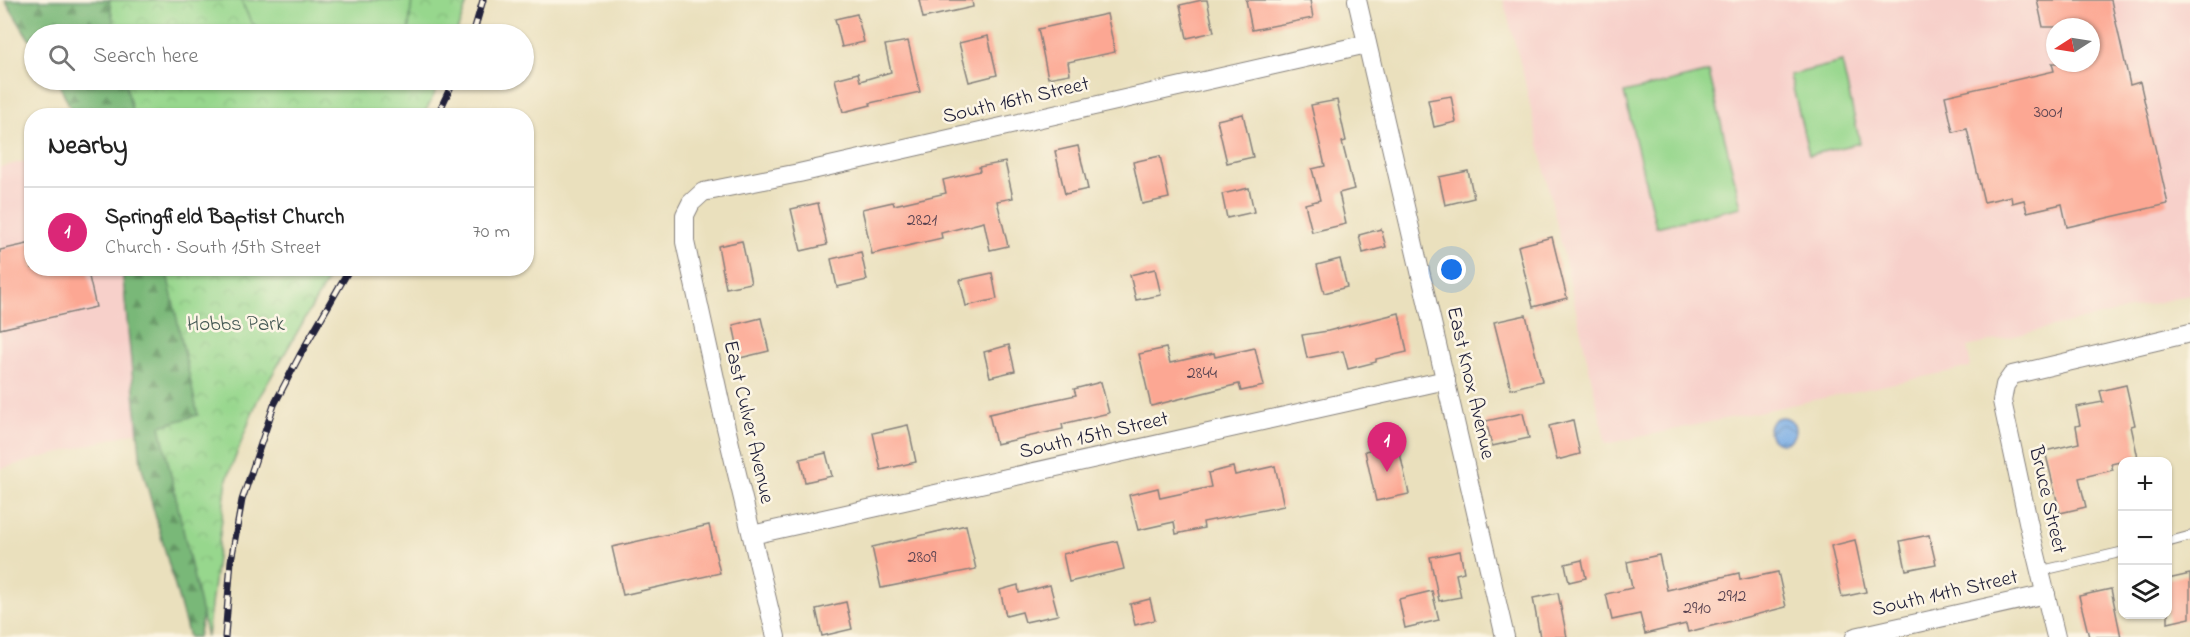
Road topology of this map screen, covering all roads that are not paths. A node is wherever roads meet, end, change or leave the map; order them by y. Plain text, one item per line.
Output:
1 (1357, 0) edge
2 (1367, 44) junction
3 (685, 215) joint
4 (2190, 333) edge
5 (1446, 380) junction
6 (752, 535) junction
7 (2190, 536) edge
8 (2172, 541) edge
9 (2118, 553) edge
10 (2040, 571) junction
11 (2046, 594) junction
12 (776, 637) edge
13 (1505, 637) edge
14 (1855, 637) edge
15 (2056, 637) edge

1 - 2 street, East Knox Avenue
2 - 3 street, South 16th Street
2 - 5 street, East Knox Avenue
3 - 6 street, East Culver Avenue
4 - 10 street, Bruce Street
5 - 6 street, South 15th Street
5 - 13 street, East Knox Avenue
6 - 12 street, East Culver Avenue
7 - 8 lane
9 - 10 lane
10 - 11 street, Bruce Street
11 - 14 street, South 14th Street
11 - 15 street, Bruce Street

